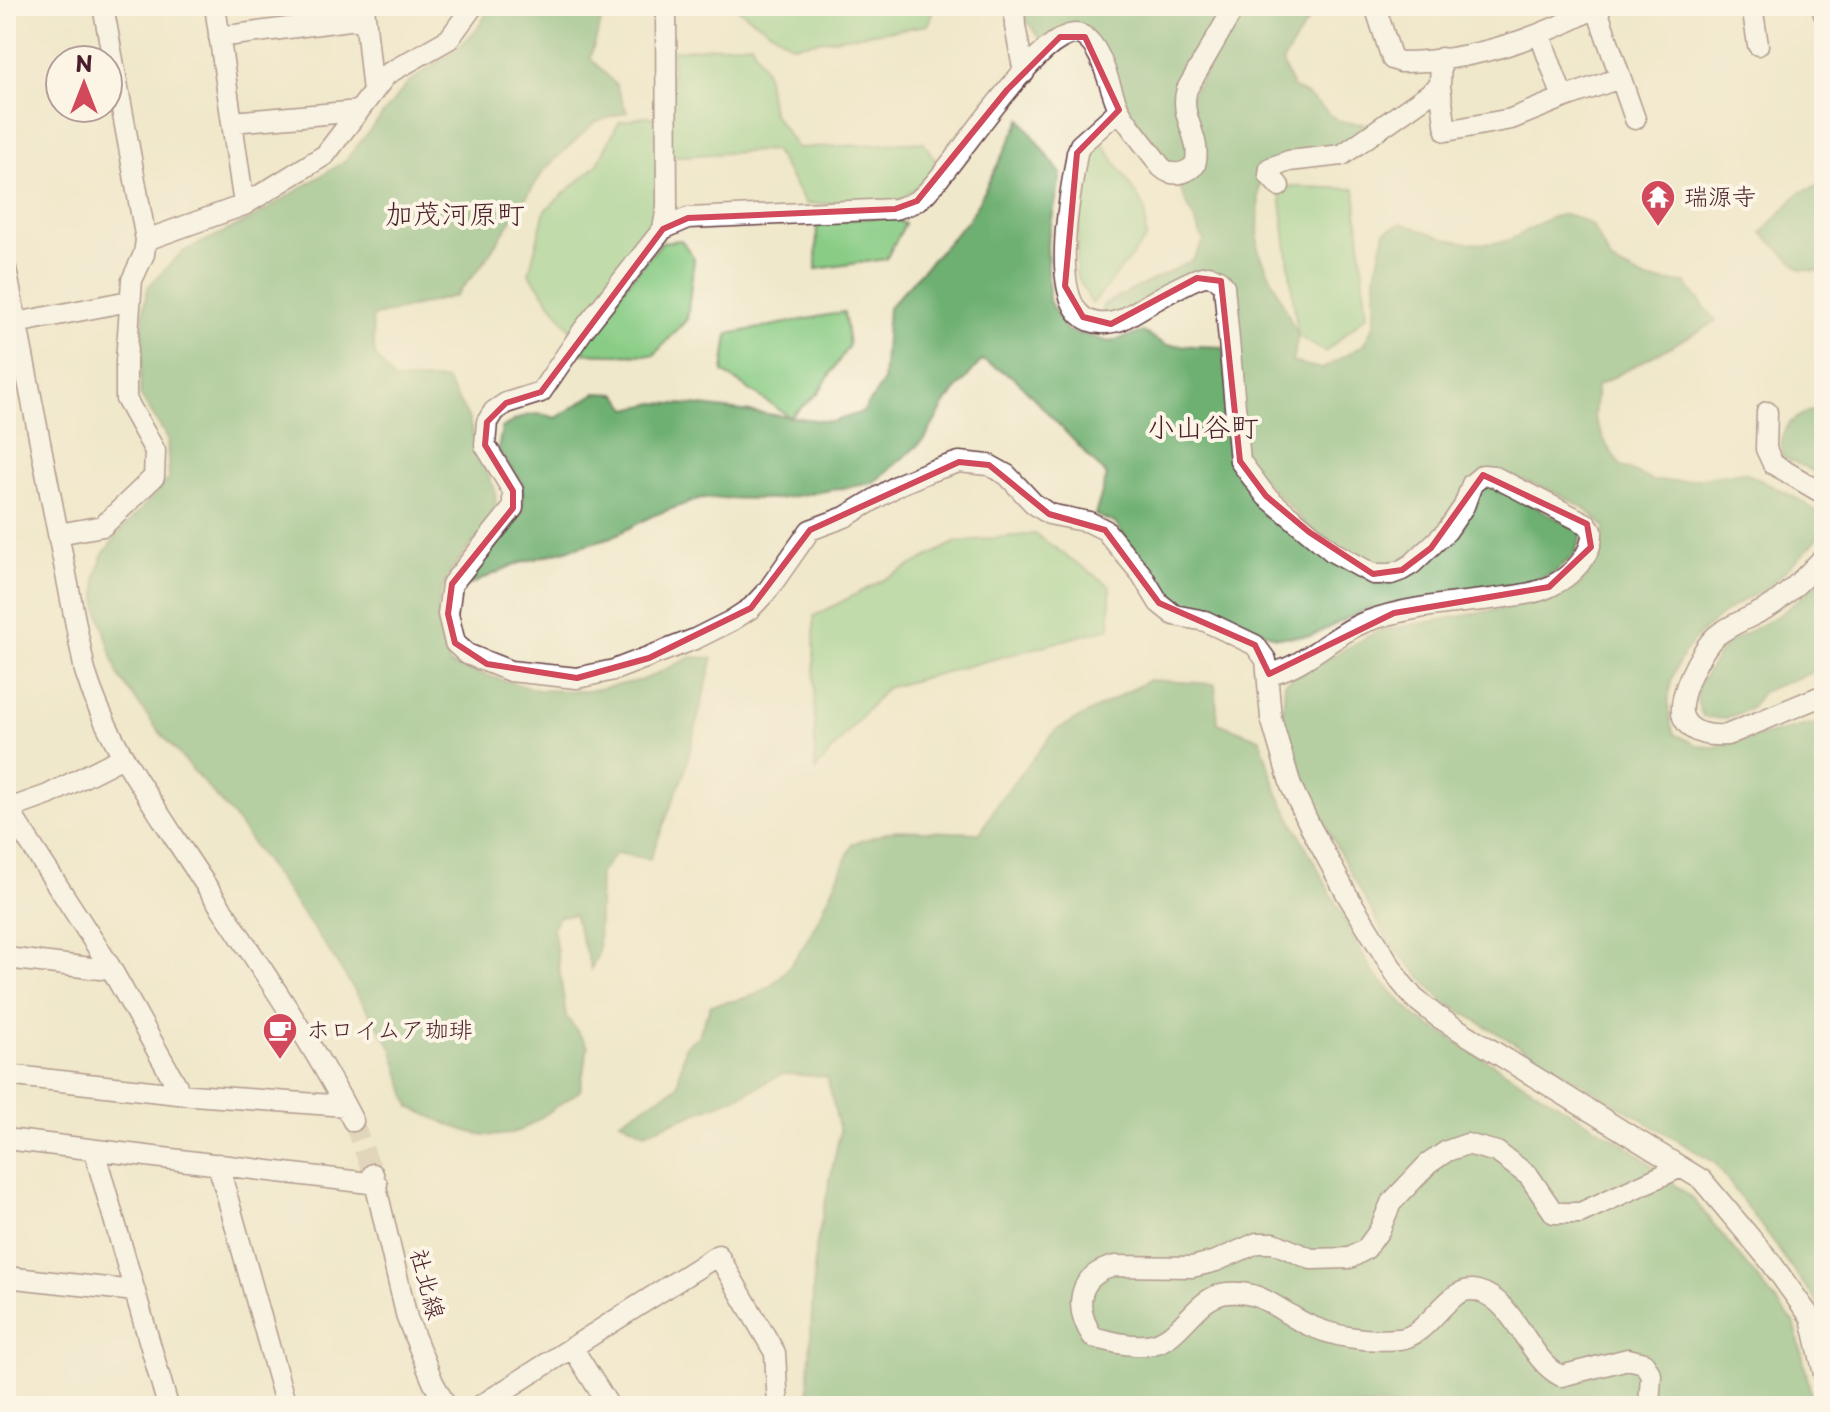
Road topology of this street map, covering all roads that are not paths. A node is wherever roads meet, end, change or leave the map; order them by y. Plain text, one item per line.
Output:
1 (103, 6) edge
2 (215, 6) edge
3 (450, 6) edge
4 (473, 6) edge
5 (666, 6) edge
6 (1014, 6) edge
7 (1235, 6) edge
8 (1375, 6) edge
9 (1752, 6) edge
10 (1822, 6) edge
11 (1597, 7) edge
12 (365, 12) edge
13 (1824, 14) edge
14 (453, 33) junction
15 (1540, 35) junction
16 (219, 37) junction
17 (1758, 45) dead end
18 (1441, 58) junction
19 (1024, 73) junction
20 (1620, 78) junction
21 (1440, 86) junction
22 (373, 92) junction
23 (1563, 98) junction
24 (1119, 110) junction
25 (359, 111) junction
26 (1635, 119) dead end
27 (232, 122) junction
28 (1279, 186) dead end
29 (244, 205) junction
30 (663, 229) junction
31 (146, 240) junction
32 (6, 269) edge
33 (129, 301) junction
34 (11, 324) edge
35 (1767, 412) dead end
36 (1824, 494) edge
37 (58, 534) junction
38 (1824, 557) edge
39 (1269, 674) junction
40 (1824, 695) edge
41 (123, 757) junction
42 (7, 808) edge
43 (6, 958) edge
44 (109, 965) junction
45 (6, 1075) edge
46 (178, 1094) junction
47 (6, 1139) edge
48 (94, 1150) junction
49 (218, 1164) junction
50 (1681, 1167) junction
51 (6, 1277) edge
52 (135, 1291) junction
53 (572, 1347) junction
54 (1824, 1374) edge
55 (168, 1406) edge
56 (286, 1406) edge
57 (446, 1406) edge
58 (480, 1406) edge
59 (609, 1406) edge
60 (778, 1406) edge
61 (1649, 1406) edge

1 - 31 street
2 - 16 street
3 - 14 street
4 - 14 street
5 - 30 street
6 - 19 street
7 - 24 street
8 - 18 street
9 - 17 street
10 - 13 street
11 - 15 street
11 - 20 street
12 - 16 street
12 - 22 street
14 - 22 street
15 - 18 street
15 - 23 street
16 - 27 street
18 - 21 street
19 - 24 street
19 - 30 street
20 - 23 street
20 - 26 street
21 - 23 street
21 - 28 street
22 - 25 street
24 - 39 street
25 - 27 street
25 - 29 street
27 - 29 street
29 - 31 street
30 - 39 street
31 - 33 street
32 - 34 street
33 - 34 street
33 - 37 street
34 - 37 street
35 - 36 street
37 - 41 street
38 - 40 street
39 - 50 street
41 - 42 street
41 - 46 street
42 - 44 street
43 - 44 street
44 - 46 street
45 - 46 street
47 - 48 street
48 - 49 street
48 - 52 street
49 - 56 street
49 - 57 street, 社北線
50 - 54 street
50 - 61 street
51 - 52 street
52 - 55 street
53 - 58 street
53 - 59 street
53 - 60 street

